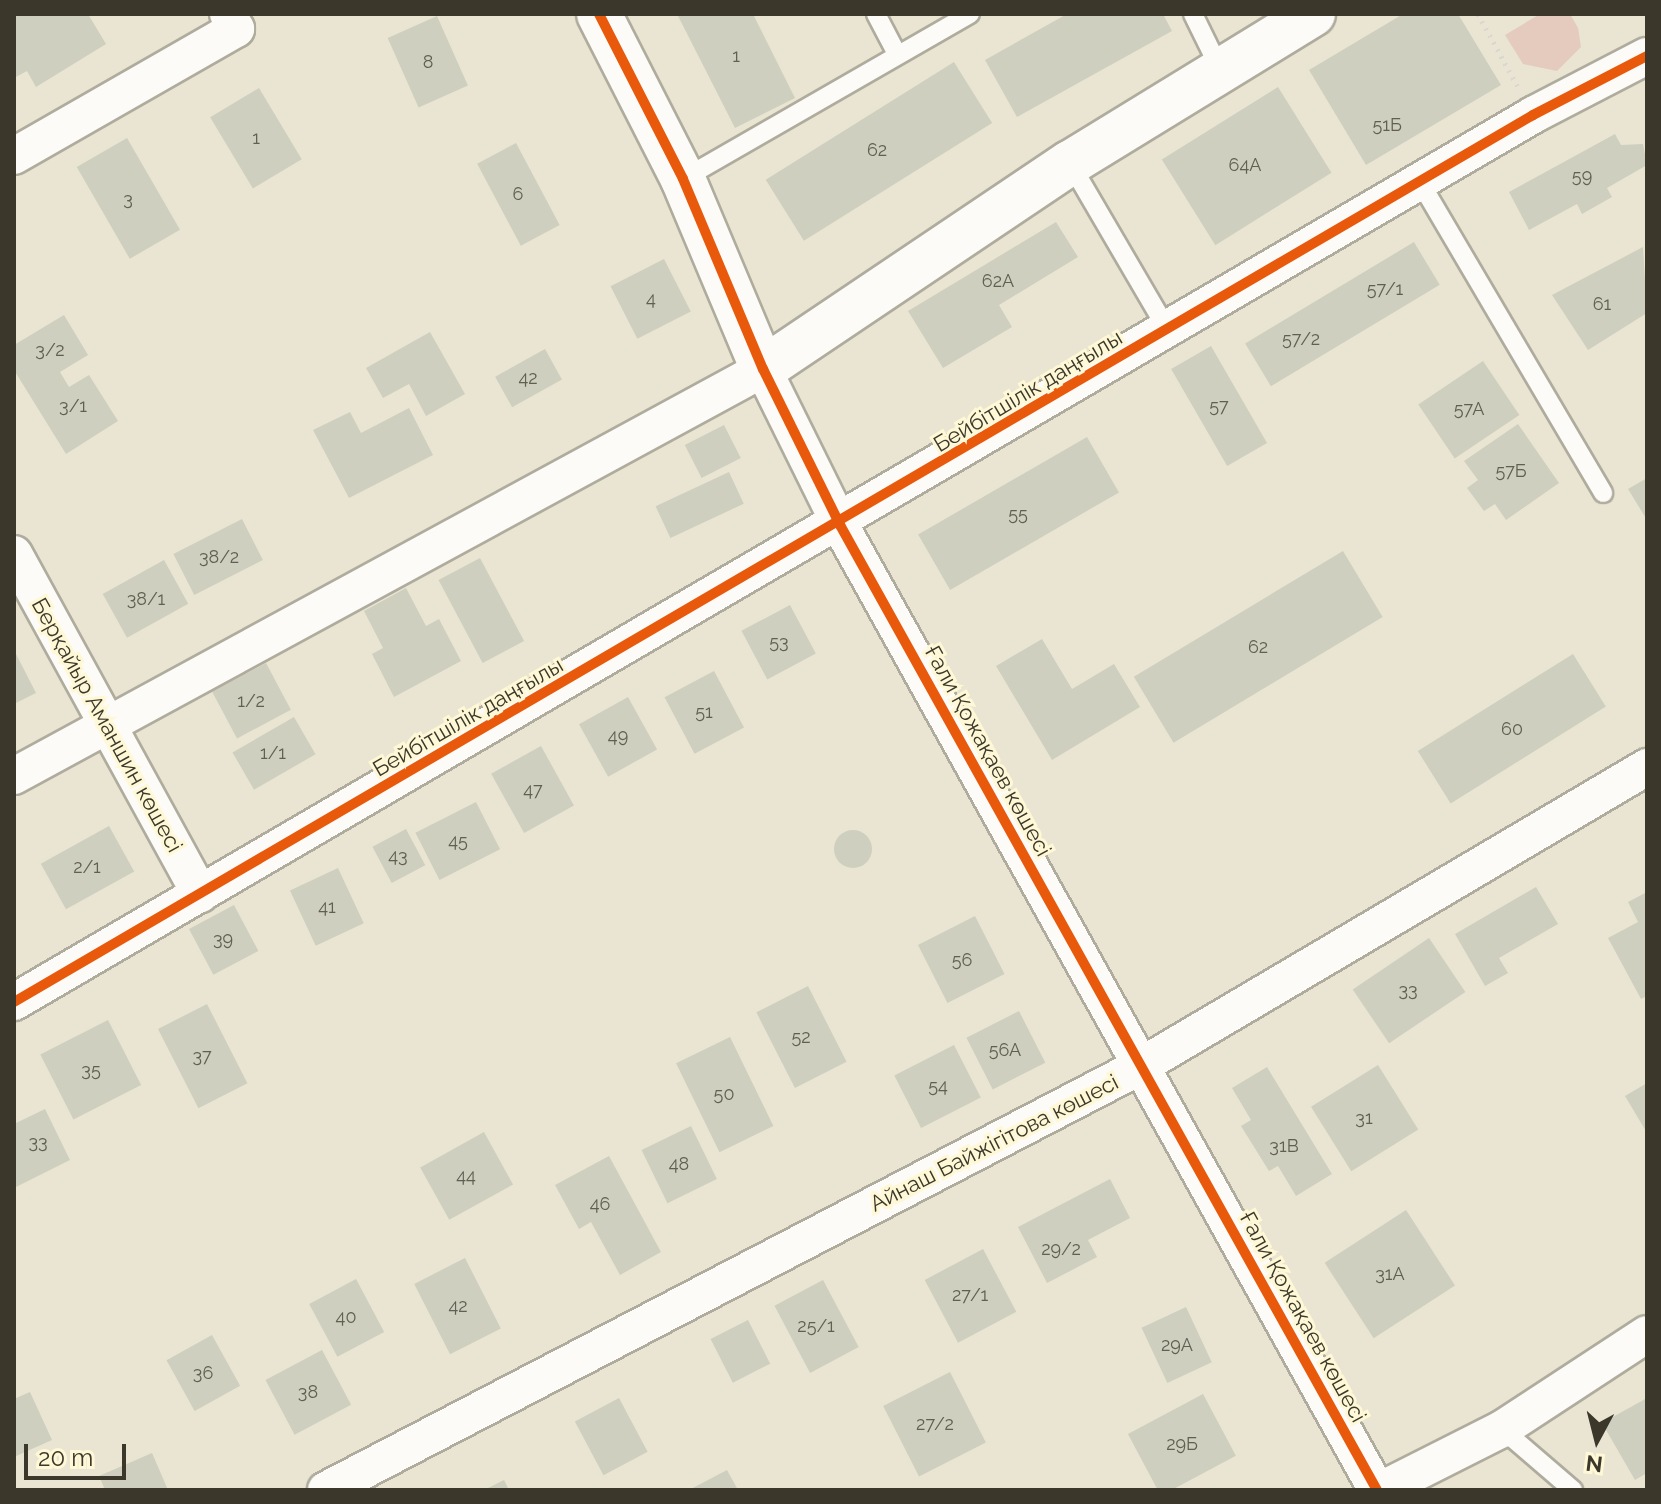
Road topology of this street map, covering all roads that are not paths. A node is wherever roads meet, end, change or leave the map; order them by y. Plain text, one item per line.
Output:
1 (228, 14) edge
2 (599, 14) edge
3 (876, 14) edge
4 (970, 14) edge
5 (1193, 14) edge
6 (1313, 14) edge
7 (897, 54) junction
8 (1647, 56) edge
9 (1220, 69) junction
10 (14, 156) edge
11 (1070, 163) junction
12 (683, 179) junction
13 (1420, 182) junction
14 (1168, 331) junction
15 (763, 369) junction
16 (1603, 493) dead end
17 (840, 525) junction
18 (14, 554) edge
19 (104, 723) junction
20 (1647, 767) edge
21 (14, 776) edge
22 (200, 894) junction
23 (14, 1002) edge
24 (1139, 1067) junction
25 (1647, 1334) edge
26 (1502, 1429) junction
27 (326, 1490) edge
28 (1379, 1490) edge
29 (1573, 1490) edge

1 - 10 street
2 - 12 street, Ғали Қожақаев көшесі
3 - 7 lane
4 - 7 lane
5 - 9 lane
6 - 9 street
7 - 12 lane
8 - 13 street, Бейбітшілік даңғылы
9 - 11 street
11 - 14 lane
11 - 15 street
12 - 15 street, Ғали Қожақаев көшесі
13 - 14 street, Бейбітшілік даңғылы
13 - 16 lane
14 - 17 street, Бейбітшілік даңғылы
15 - 17 street, Ғали Қожақаев көшесі
15 - 19 street
17 - 22 street, Бейбітшілік даңғылы
17 - 24 street, Ғали Қожақаев көшесі
18 - 19 street, Берқайыр Аманшин көшесі
19 - 21 street
19 - 22 street, Берқайыр Аманшин көшесі
20 - 24 street, Айнаш Байжігітова көшесі
22 - 23 street, Бейбітшілік даңғылы
24 - 27 street, Айнаш Байжігітова көшесі
24 - 28 street, Ғали Қожақаев көшесі
25 - 26 street
26 - 28 street
26 - 29 lane

